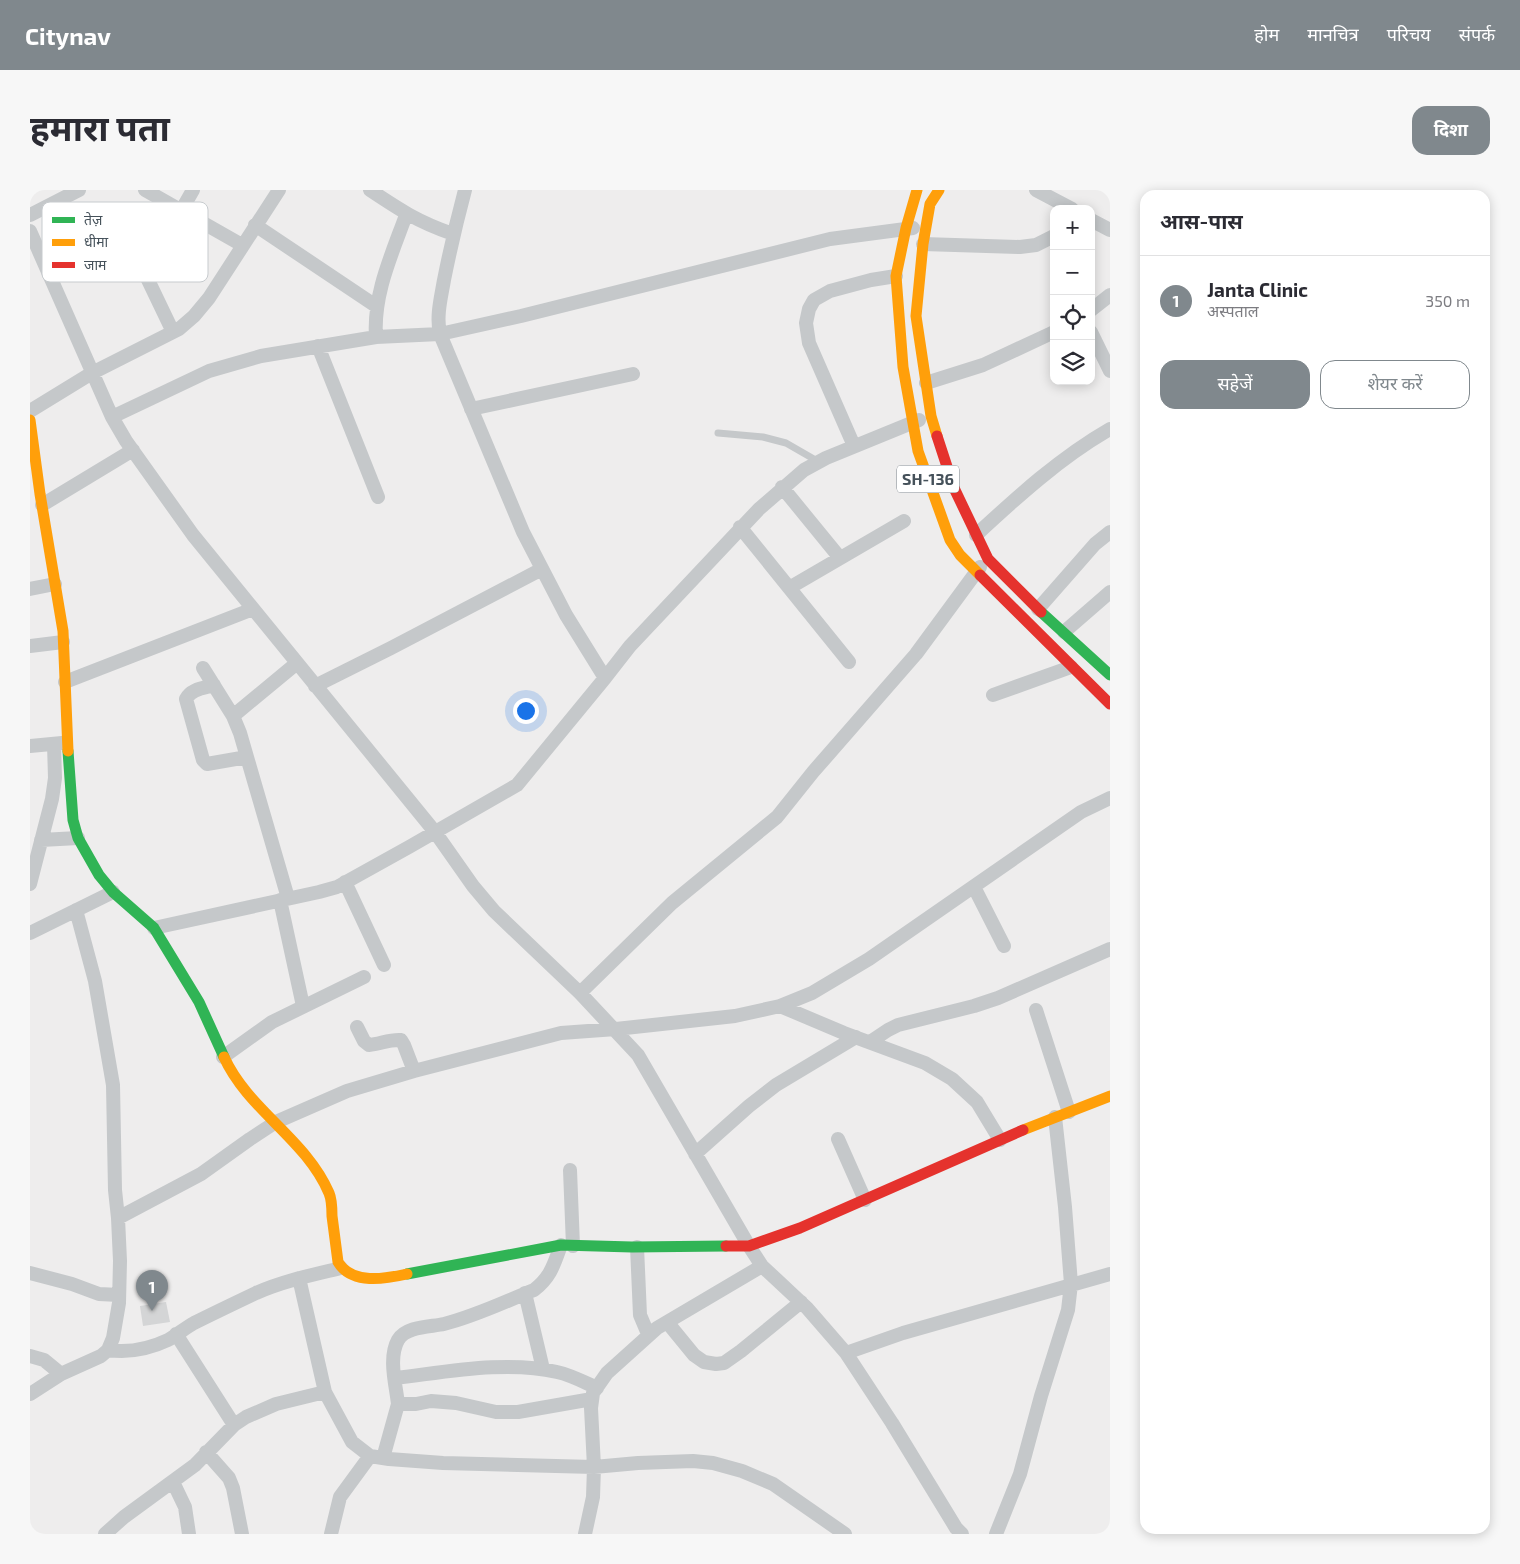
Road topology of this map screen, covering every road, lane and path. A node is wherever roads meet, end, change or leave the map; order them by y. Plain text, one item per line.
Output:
1 (79, 190) edge
2 (144, 190) edge
3 (193, 190) edge
4 (279, 190) edge
5 (465, 190) edge
6 (917, 190) edge
7 (939, 190) edge
8 (1036, 190) edge
9 (374, 191) edge
10 (55, 202) edge
11 (165, 202) edge
12 (186, 202) edge
13 (1064, 205) edge
14 (42, 209) edge
15 (30, 215) edge
16 (406, 215) junction
17 (1095, 222) edge
18 (255, 225) junction
19 (208, 226) edge
20 (906, 228) junction
21 (926, 228) junction
22 (1110, 230) edge
23 (30, 231) edge
24 (453, 234) junction
25 (1050, 238) edge
26 (923, 244) junction
27 (242, 245) junction
28 (34, 251) edge
29 (42, 268) edge
30 (896, 276) junction
31 (49, 282) edge
32 (149, 282) edge
33 (1110, 295) edge
34 (376, 306) junction
35 (1095, 307) edge
36 (173, 332) junction
37 (440, 334) junction
38 (1050, 334) edge
39 (376, 337) junction
40 (1095, 340) edge
41 (318, 346) junction
42 (1110, 371) edge
43 (92, 373) junction
44 (632, 374) dead end
45 (926, 383) junction
46 (471, 409) junction
47 (30, 411) edge
48 (931, 416) junction
49 (112, 417) junction
50 (30, 420) edge
51 (914, 422) junction
52 (1110, 429) edge
53 (718, 433) dead end
54 (854, 446) junction
55 (133, 450) junction
56 (819, 462) junction
57 (782, 487) junction
58 (378, 497) dead end
59 (37, 500) edge
60 (904, 521) dead end
61 (740, 527) junction
62 (1110, 532) edge
63 (976, 535) junction
64 (840, 558) junction
65 (988, 559) junction
66 (542, 569) junction
67 (976, 572) junction
68 (55, 584) junction
69 (789, 588) junction
70 (30, 589) edge
71 (1110, 592) edge
72 (253, 609) junction
73 (1038, 609) junction
74 (1064, 632) junction
75 (63, 642) junction
76 (30, 646) edge
77 (849, 662) dead end
78 (297, 664) junction
79 (1071, 667) junction
80 (203, 668) dead end
81 (1110, 675) edge
82 (605, 678) junction
83 (65, 682) junction
84 (214, 685) junction
85 (315, 686) junction
86 (993, 695) dead end
87 (1110, 704) edge
88 (233, 716) junction
89 (60, 743) junction
90 (30, 746) edge
91 (247, 757) junction
92 (1110, 798) edge
93 (435, 832) junction
94 (78, 838) junction
95 (41, 840) junction
96 (33, 858) edge
97 (345, 882) junction
98 (30, 884) edge
99 (974, 887) junction
100 (113, 892) junction
101 (284, 899) junction
102 (76, 910) junction
103 (154, 928) junction
104 (30, 933) edge
105 (1004, 946) dead end
106 (1110, 949) edge
107 (384, 965) dead end
108 (364, 977) dead end
109 (580, 993) junction
110 (303, 1006) junction
111 (780, 1006) junction
112 (1036, 1010) dead end
113 (357, 1027) dead end
114 (616, 1029) junction
115 (856, 1037) junction
116 (870, 1042) junction
117 (223, 1057) junction
118 (414, 1071) junction
119 (1110, 1096) edge
120 (1069, 1112) junction
121 (1055, 1117) junction
122 (276, 1122) junction
123 (838, 1139) dead end
124 (1000, 1140) junction
125 (695, 1154) junction
126 (570, 1170) dead end
127 (864, 1200) junction
128 (118, 1218) junction
129 (567, 1245) junction
130 (749, 1246) junction
131 (637, 1247) junction
132 (762, 1266) junction
133 (341, 1268) junction
134 (30, 1273) edge
135 (1110, 1274) edge
136 (299, 1278) junction
137 (1071, 1284) junction
138 (526, 1293) junction
139 (119, 1295) junction
140 (800, 1302) junction
141 (667, 1322) junction
142 (176, 1334) junction
143 (648, 1334) junction
144 (108, 1350) junction
145 (846, 1353) junction
146 (30, 1356) edge
147 (543, 1369) junction
148 (61, 1374) junction
149 (395, 1378) junction
150 (325, 1392) junction
151 (30, 1394) edge
152 (594, 1394) junction
153 (398, 1404) junction
154 (234, 1425) junction
155 (206, 1452) junction
156 (376, 1457) junction
157 (594, 1467) junction
158 (173, 1482) junction
159 (105, 1534) edge
160 (189, 1534) edge
161 (242, 1534) edge
162 (331, 1534) edge
163 (585, 1534) edge
164 (845, 1534) edge
165 (962, 1534) edge
166 (996, 1534) edge

1 - 10 street
2 - 11 street
3 - 12 street
4 - 18 street
5 - 24 street
6 - 20 street, SH-136
7 - 21 street, SH-136
8 - 13 street
9 - 16 street
14 - 15 street
16 - 24 street
16 - 34 street
17 - 22 street
18 - 27 street
18 - 34 street
19 - 27 street
20 - 21 street
20 - 30 street, SH-136
20 - 37 street
21 - 26 street, SH-136
23 - 28 street
24 - 37 street
25 - 26 street
26 - 45 street, SH-136
27 - 36 street
28 - 29 street
30 - 51 street, SH-136
30 - 54 street
31 - 43 street
32 - 36 street
33 - 35 street
34 - 39 street
36 - 43 street
37 - 39 street
37 - 46 street
38 - 45 street
39 - 41 street
40 - 42 street
41 - 49 street
41 - 58 street
43 - 47 street
43 - 49 street
44 - 46 street
45 - 48 street, SH-136
46 - 66 street
48 - 51 street
48 - 63 street, SH-136
49 - 55 street
50 - 59 street
51 - 54 street
51 - 67 street, SH-136
52 - 63 street
53 - 56 lane
54 - 56 street
55 - 59 street
55 - 72 street
56 - 57 street
57 - 61 street
57 - 64 street
59 - 68 street
60 - 64 street
61 - 69 street
61 - 82 street
62 - 73 street
63 - 65 street, SH-136
64 - 69 street
65 - 67 street
65 - 73 street, SH-136
66 - 82 street
66 - 85 street
67 - 79 street, SH-136
67 - 109 street
68 - 70 street
68 - 75 street
69 - 77 street
71 - 74 street
72 - 78 street
72 - 83 street
73 - 74 street, SH-136
74 - 81 street, SH-136
75 - 76 street
75 - 83 street
78 - 85 street
78 - 88 street
79 - 86 street
79 - 87 street, SH-136
80 - 84 street
82 - 93 street
83 - 89 street
84 - 88 street
84 - 91 street
85 - 93 street
88 - 91 street
89 - 90 street
89 - 94 street
89 - 95 street
91 - 101 street
92 - 99 street
93 - 97 street
93 - 109 street
94 - 95 street
94 - 100 street
95 - 96 street
96 - 98 street
97 - 101 street
97 - 107 street
99 - 105 street
99 - 111 street
100 - 102 street
100 - 103 street
101 - 103 street
101 - 110 street
102 - 104 street
102 - 128 street
103 - 117 street
106 - 116 street
108 - 110 street
109 - 114 street
110 - 117 street
111 - 114 street
111 - 115 street
112 - 120 street
113 - 118 street
114 - 118 street
114 - 125 street
115 - 116 street
115 - 125 street
116 - 124 street
117 - 122 street
118 - 122 street
119 - 120 street
120 - 121 street
121 - 124 street
121 - 137 street
122 - 128 street
122 - 133 street
123 - 127 street
124 - 127 street
125 - 130 street
126 - 129 street
127 - 130 street
128 - 139 street
129 - 131 street
129 - 133 street
129 - 138 street
130 - 131 street
130 - 132 street
131 - 143 street
132 - 140 street
132 - 141 street
133 - 136 street
134 - 139 street
135 - 137 street
136 - 142 street
136 - 150 street
137 - 145 street
137 - 166 street
138 - 147 street
138 - 149 street
139 - 144 street
140 - 141 street
140 - 145 street
141 - 143 street
142 - 144 street
142 - 154 street
143 - 152 street
144 - 148 street
145 - 165 street
146 - 148 street
147 - 149 street
147 - 152 street
148 - 151 street
149 - 153 street
150 - 154 street
150 - 156 street
152 - 153 street
152 - 157 street
153 - 156 street
154 - 155 street
155 - 158 street
155 - 161 street
156 - 157 street
156 - 162 street
157 - 163 street
157 - 164 street
158 - 159 street
158 - 160 street

